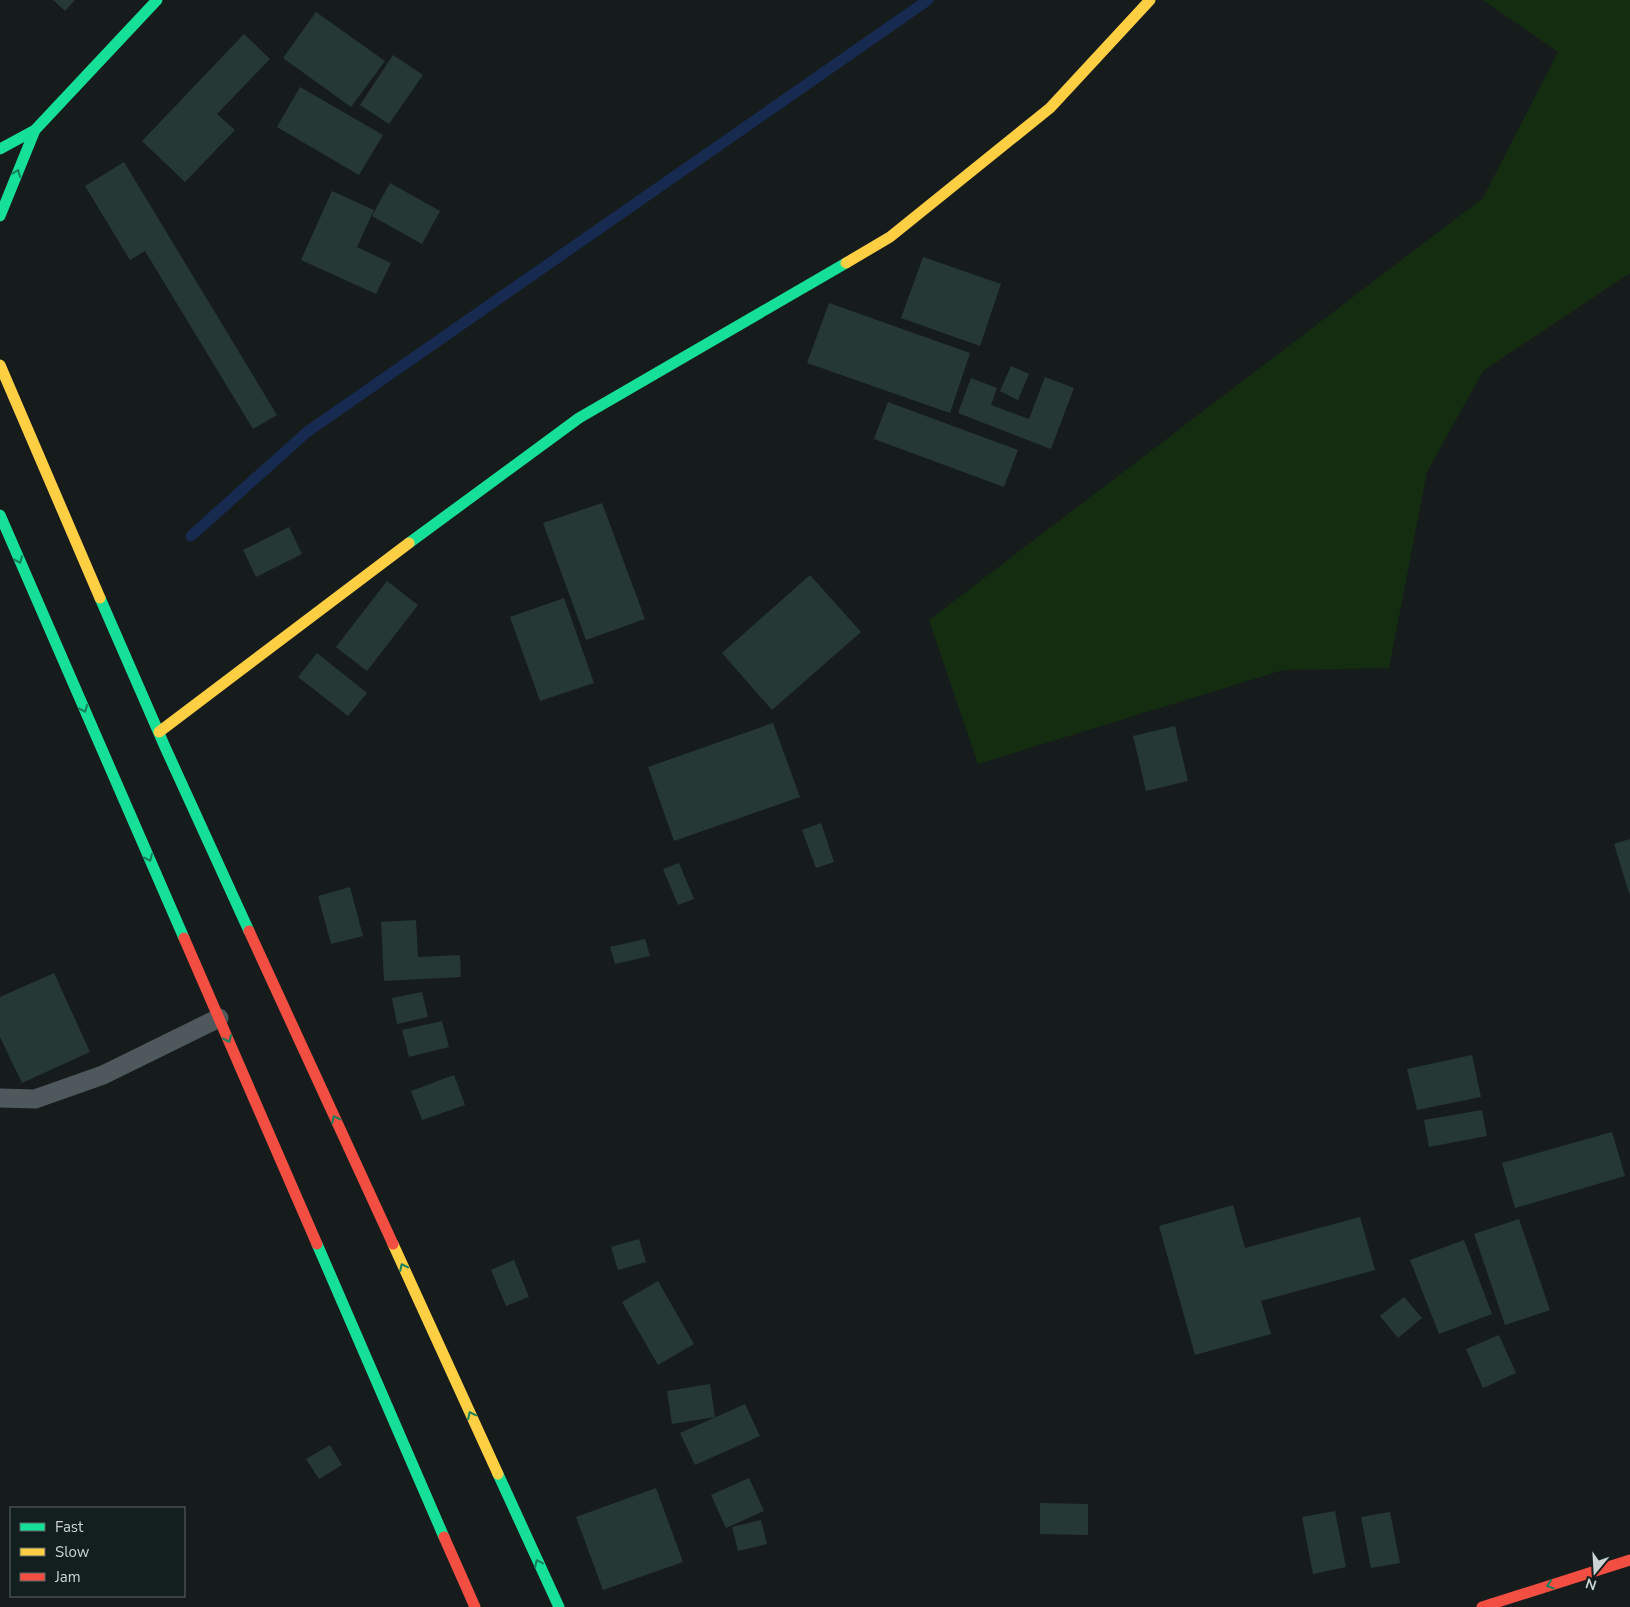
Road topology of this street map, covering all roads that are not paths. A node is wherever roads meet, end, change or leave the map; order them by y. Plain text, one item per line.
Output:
1 (157, 0) edge
2 (1150, 0) edge
3 (35, 130) junction
4 (0, 149) edge
5 (0, 216) edge
6 (0, 366) edge
7 (0, 516) edge
8 (159, 732) junction
9 (219, 1018) junction
10 (0, 1098) edge
11 (1630, 1560) edge
12 (467, 1587) junction
13 (465, 1607) edge
14 (475, 1607) edge
15 (559, 1607) edge
16 (1482, 1607) edge

1 - 3 main road
2 - 8 main road
3 - 4 main road
5 -> 3 main road
6 - 8 main road
7 -> 9 main road
15 -> 8 main road
9 - 10 lane
9 -> 12 main road
11 -> 16 main road
12 - 13 main road
12 - 14 main road

